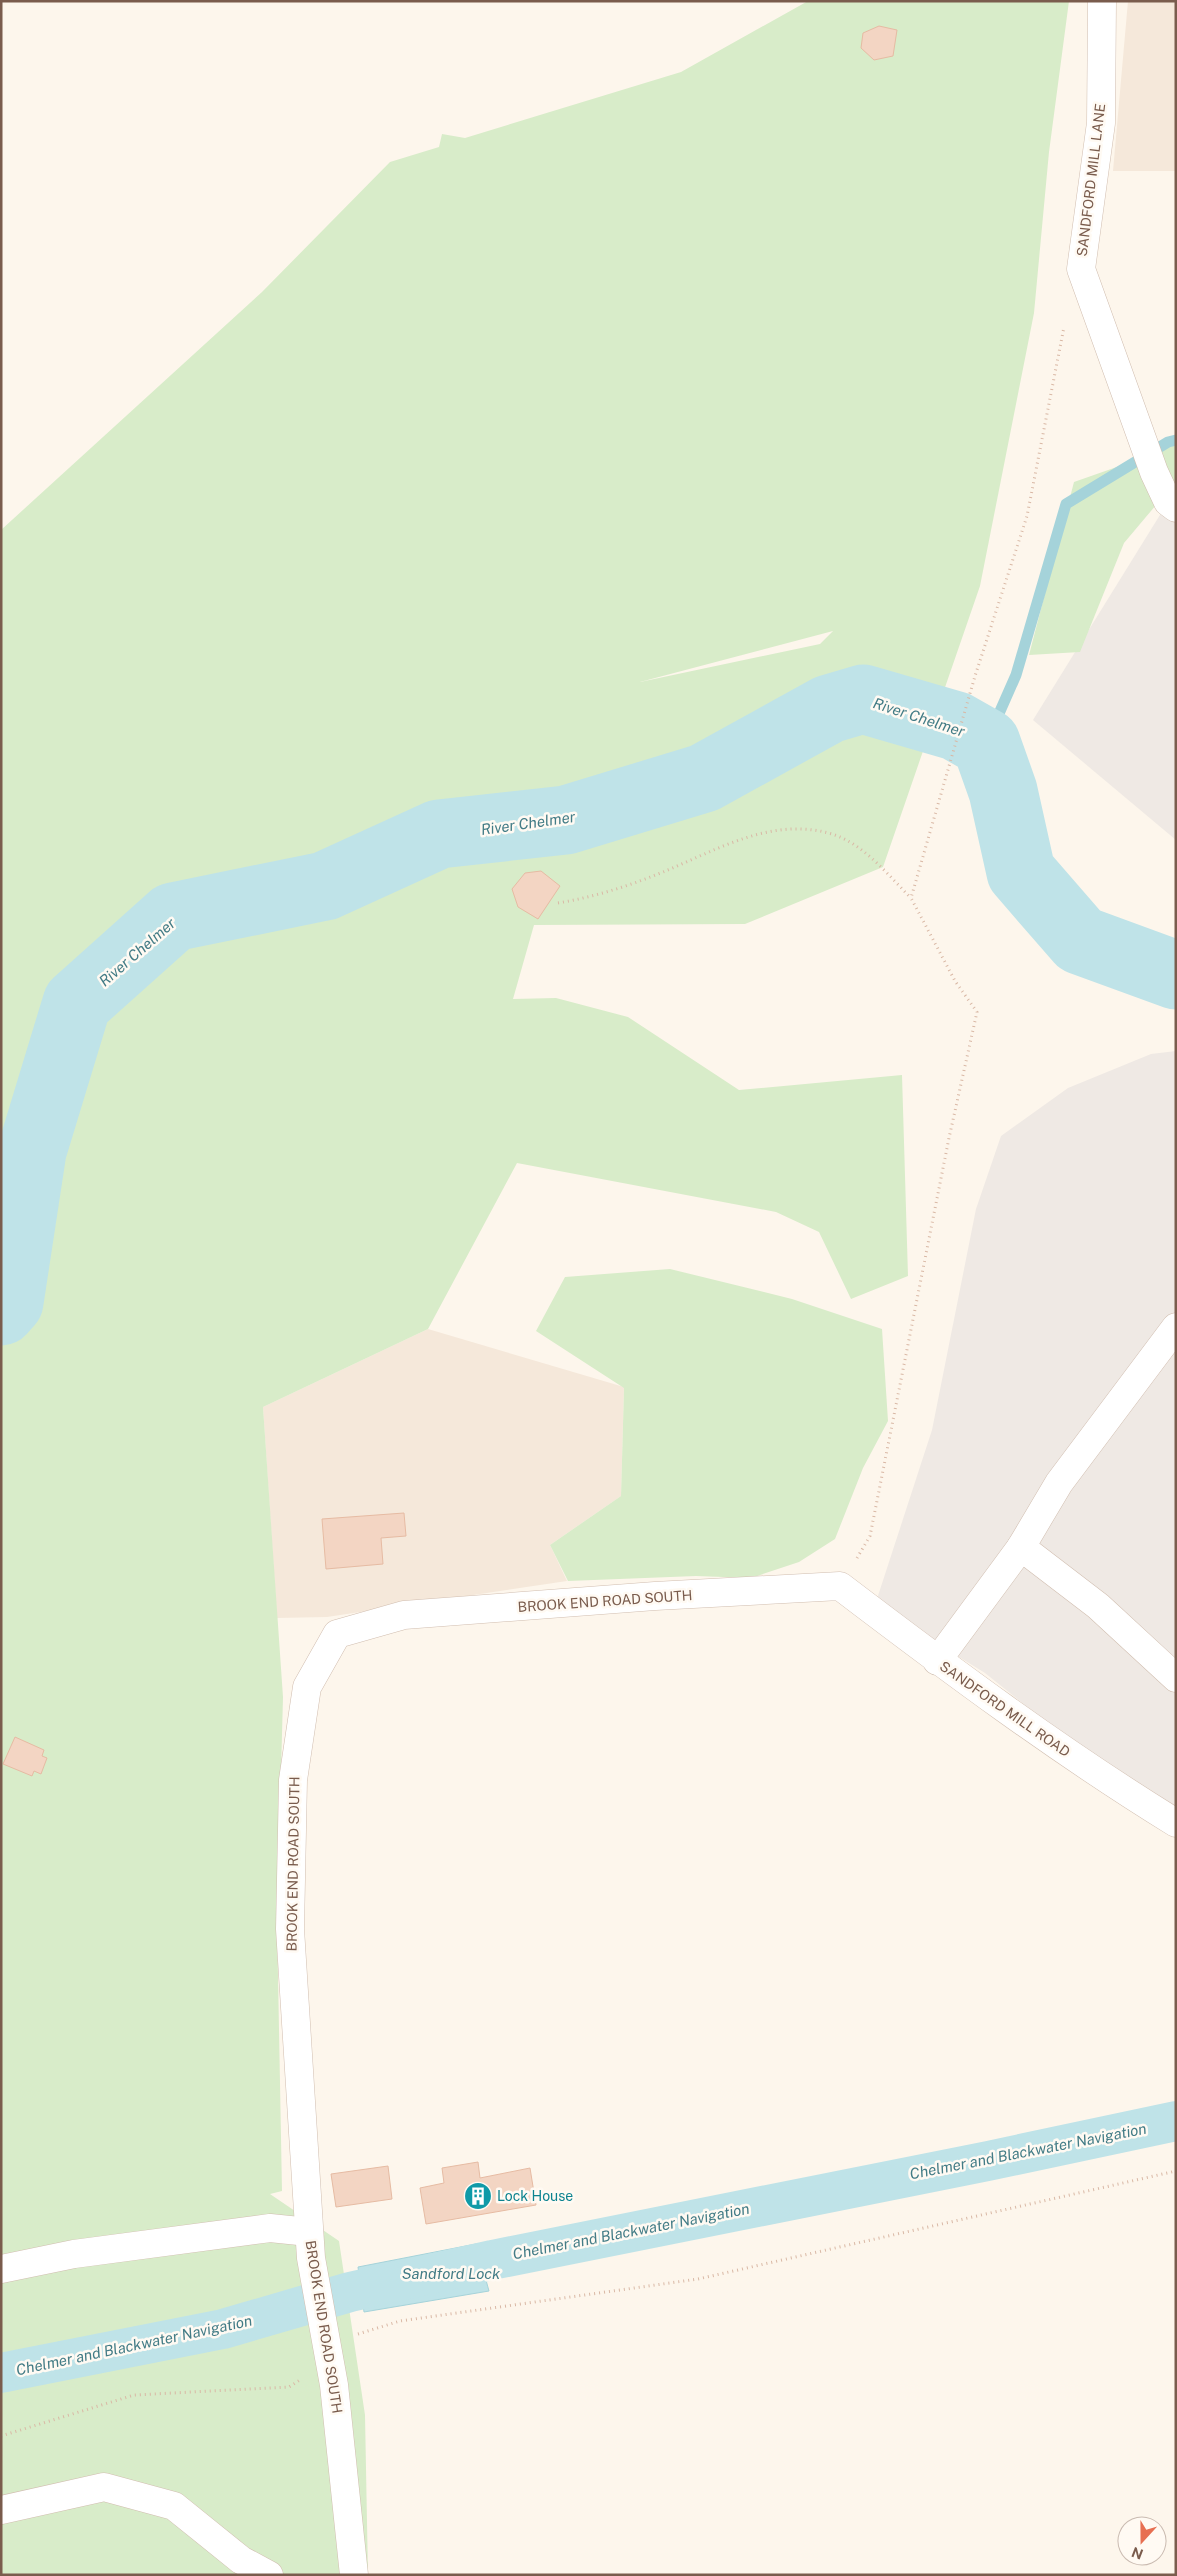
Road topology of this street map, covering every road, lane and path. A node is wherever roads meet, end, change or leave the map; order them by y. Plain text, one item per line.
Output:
1 (1102, 1) edge
2 (1064, 326) dead end
3 (1176, 508) edge
4 (911, 898) junction
5 (558, 903) dead end
6 (1176, 1327) edge
7 (1021, 1547) junction
8 (840, 1586) junction
9 (937, 1661) junction
10 (1176, 1678) edge
11 (1176, 1823) edge
12 (1176, 2171) edge
13 (310, 2245) junction
14 (1, 2269) edge
15 (326, 2345) junction
16 (1, 2436) edge
17 (1, 2510) edge
18 (269, 2575) edge
19 (354, 2575) edge

1 - 3 street, SANDFORD MILL LANE
2 - 4 path
4 - 5 path
4 - 8 path
6 - 7 street
7 - 9 street
7 - 10 street
8 - 9 street, SANDFORD MILL ROAD
8 - 13 street, BROOK END ROAD SOUTH
9 - 11 street, SANDFORD MILL ROAD
12 - 15 path
13 - 14 street
13 - 15 street, BROOK END ROAD SOUTH
15 - 16 path
15 - 19 street, BROOK END ROAD SOUTH
17 - 18 street

